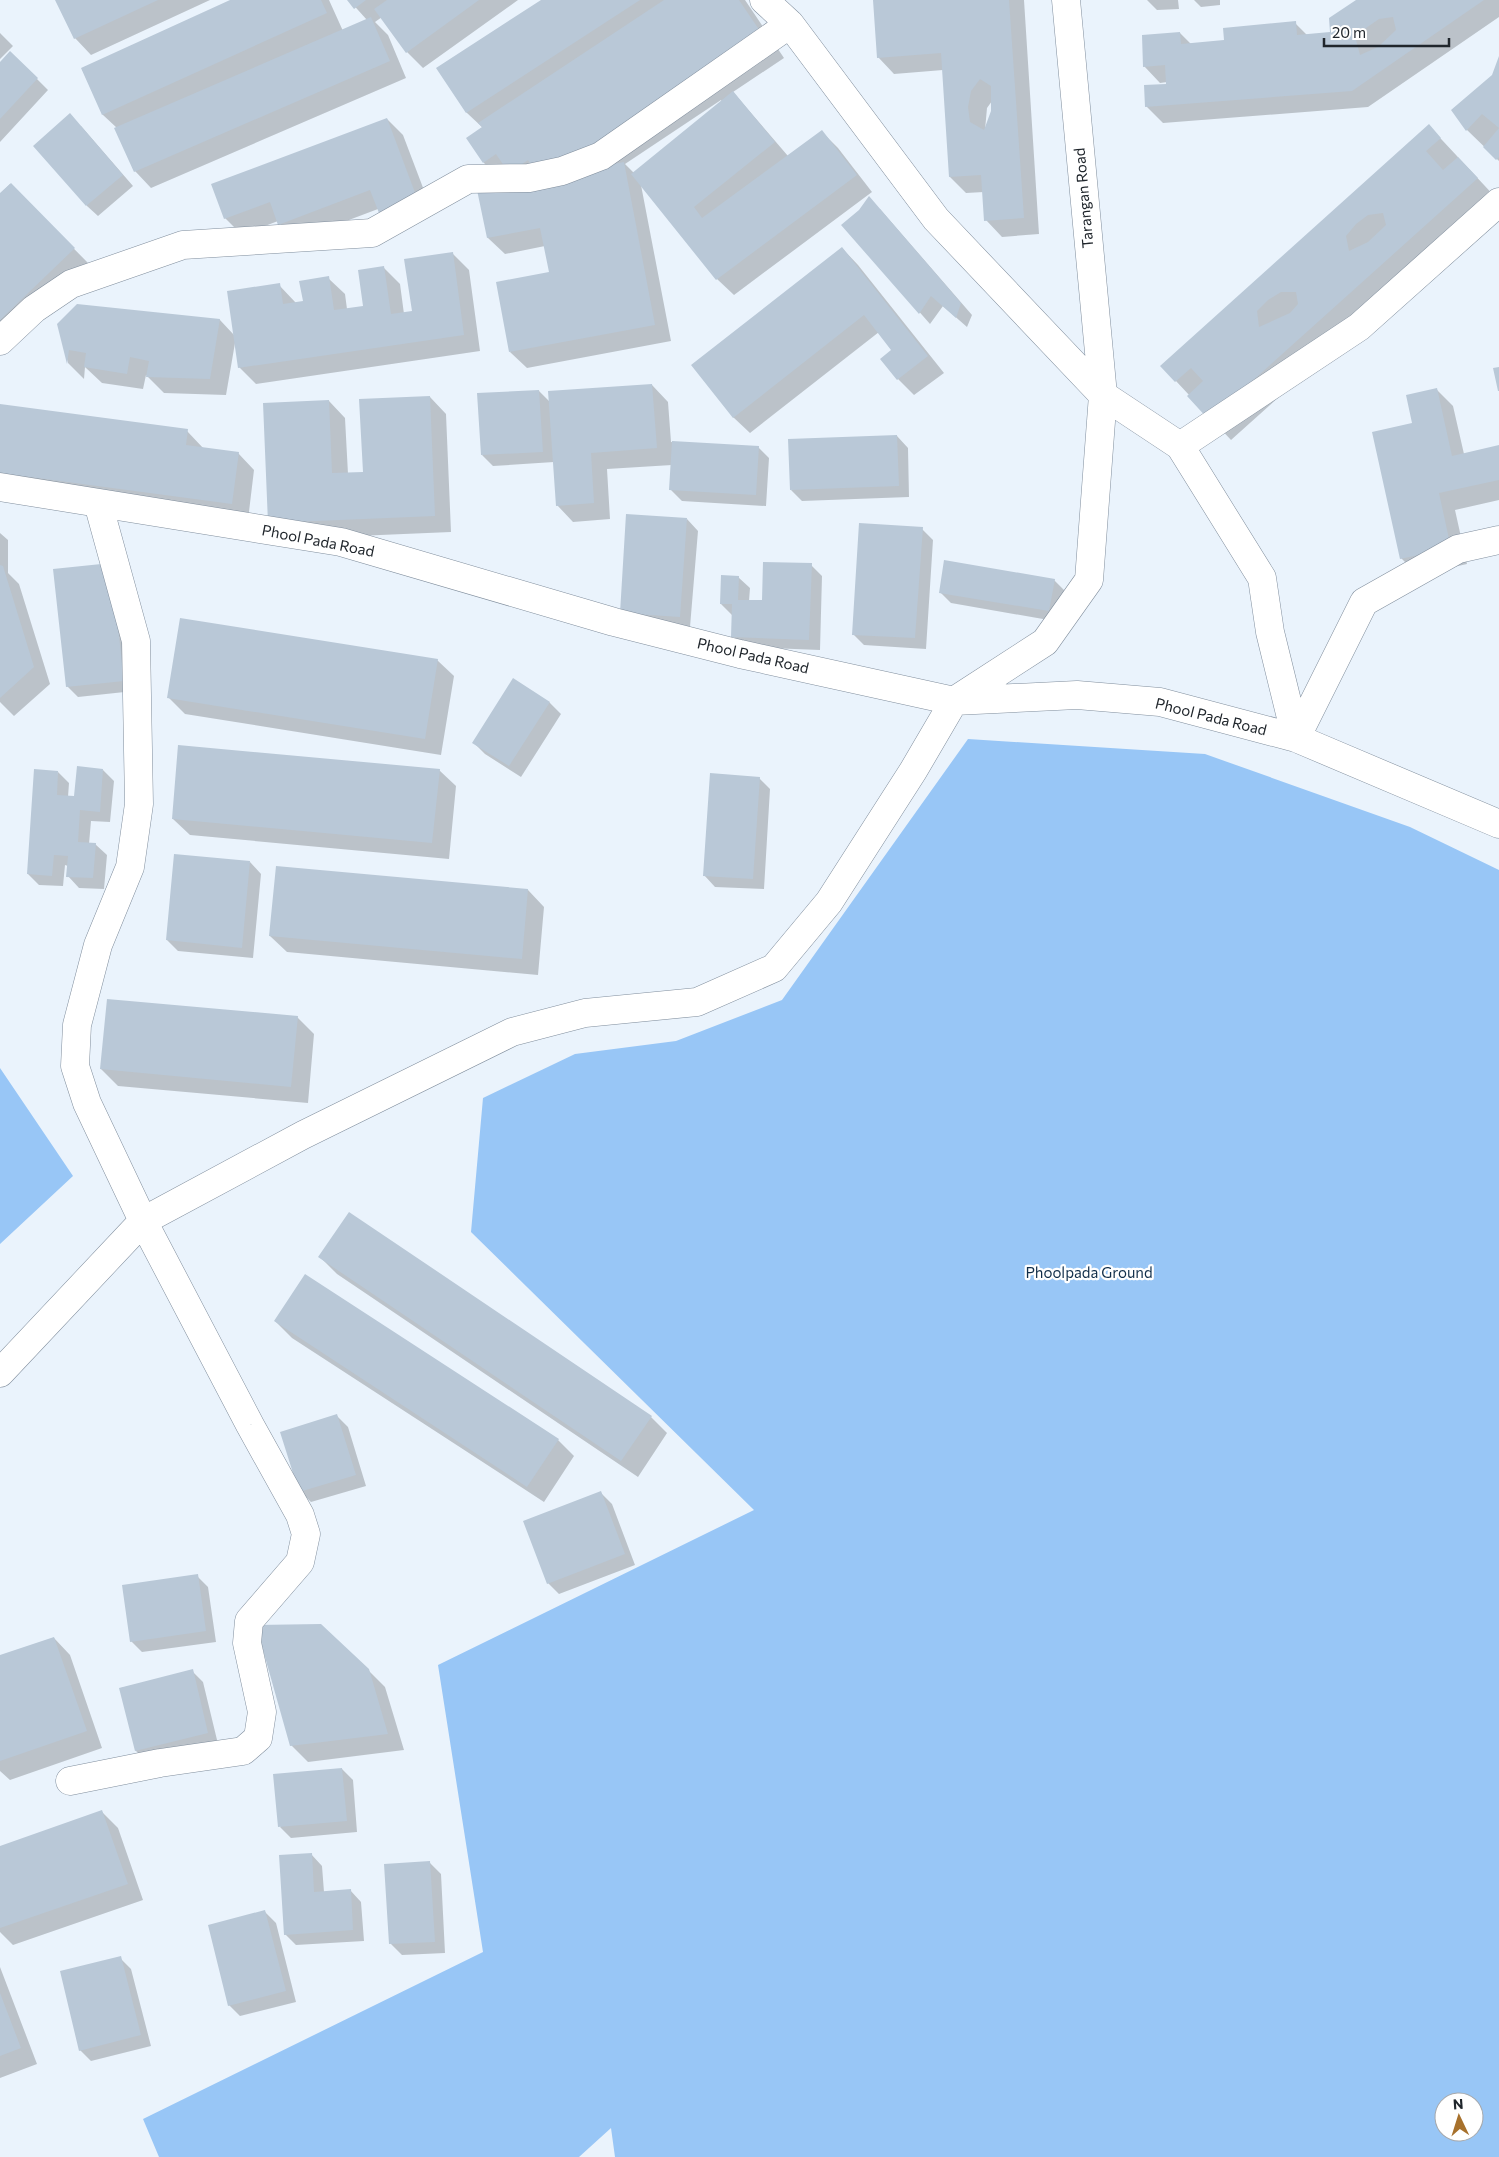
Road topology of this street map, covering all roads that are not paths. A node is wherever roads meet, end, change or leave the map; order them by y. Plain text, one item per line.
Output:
1 (764, 0) edge
2 (1066, 0) edge
3 (790, 24) junction
4 (1499, 202) edge
5 (0, 341) edge
6 (1103, 395) junction
7 (1180, 446) junction
8 (0, 487) edge
9 (98, 503) junction
10 (1499, 540) edge
11 (954, 701) junction
12 (1296, 738) junction
13 (1499, 824) edge
14 (143, 1221) junction
15 (0, 1373) edge
16 (70, 1781) dead end

1 - 3 street
2 - 6 street, Tarangan Road
3 - 5 street
3 - 6 street
4 - 7 street
6 - 7 street
6 - 11 street, Tarangan Road
7 - 12 street
8 - 9 street, Phool Pada Road
9 - 11 street, Phool Pada Road
9 - 14 street
10 - 12 street
11 - 12 street, Phool Pada Road
11 - 14 street
12 - 13 street, Phool Pada Road
14 - 15 street
14 - 16 street

